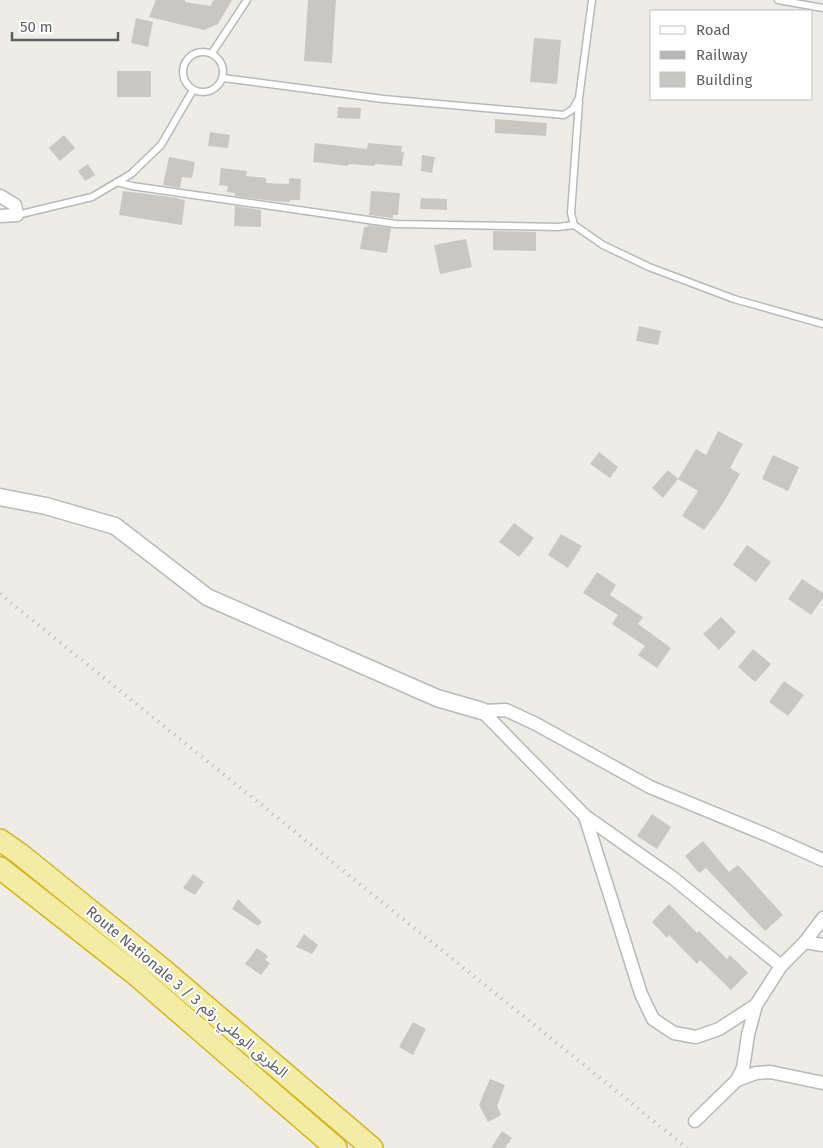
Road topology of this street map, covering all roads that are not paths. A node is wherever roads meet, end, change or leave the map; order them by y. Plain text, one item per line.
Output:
1 (246, 0) edge
2 (592, 0) edge
3 (778, 0) edge
4 (823, 8) edge
5 (212, 53) junction
6 (223, 78) junction
7 (193, 90) junction
8 (579, 98) junction
9 (117, 182) junction
10 (0, 196) edge
11 (17, 214) junction
12 (0, 216) edge
13 (574, 225) junction
14 (823, 324) edge
15 (0, 497) edge
16 (482, 711) junction
17 (585, 816) junction
18 (0, 840) edge
19 (823, 860) edge
20 (0, 868) edge
21 (823, 918) edge
22 (805, 942) junction
23 (823, 946) edge
24 (781, 966) junction
25 (756, 1005) junction
26 (737, 1080) junction
27 (823, 1083) edge
28 (695, 1121) dead end
29 (336, 1148) edge
30 (372, 1148) edge

1 - 5 lane
2 - 8 lane
3 - 4 lane
5 - 6 lane
5 - 7 lane
6 - 7 lane
6 - 8 lane
7 - 9 lane
8 - 13 lane
9 - 11 lane
9 - 13 lane
10 - 11 street
11 - 12 street
13 - 14 lane
15 - 16 street
16 - 17 street
16 - 19 street
17 - 24 street
17 - 25 street
18 - 30 highway, Route Nationale 3 / الطريق الوطني رقم 3
20 - 29 highway, Route Nationale 3 / الطريق الوطني رقم 3
21 - 22 street
22 - 23 street
22 - 24 street
24 - 25 street
25 - 26 street
26 - 27 street
26 - 28 street

